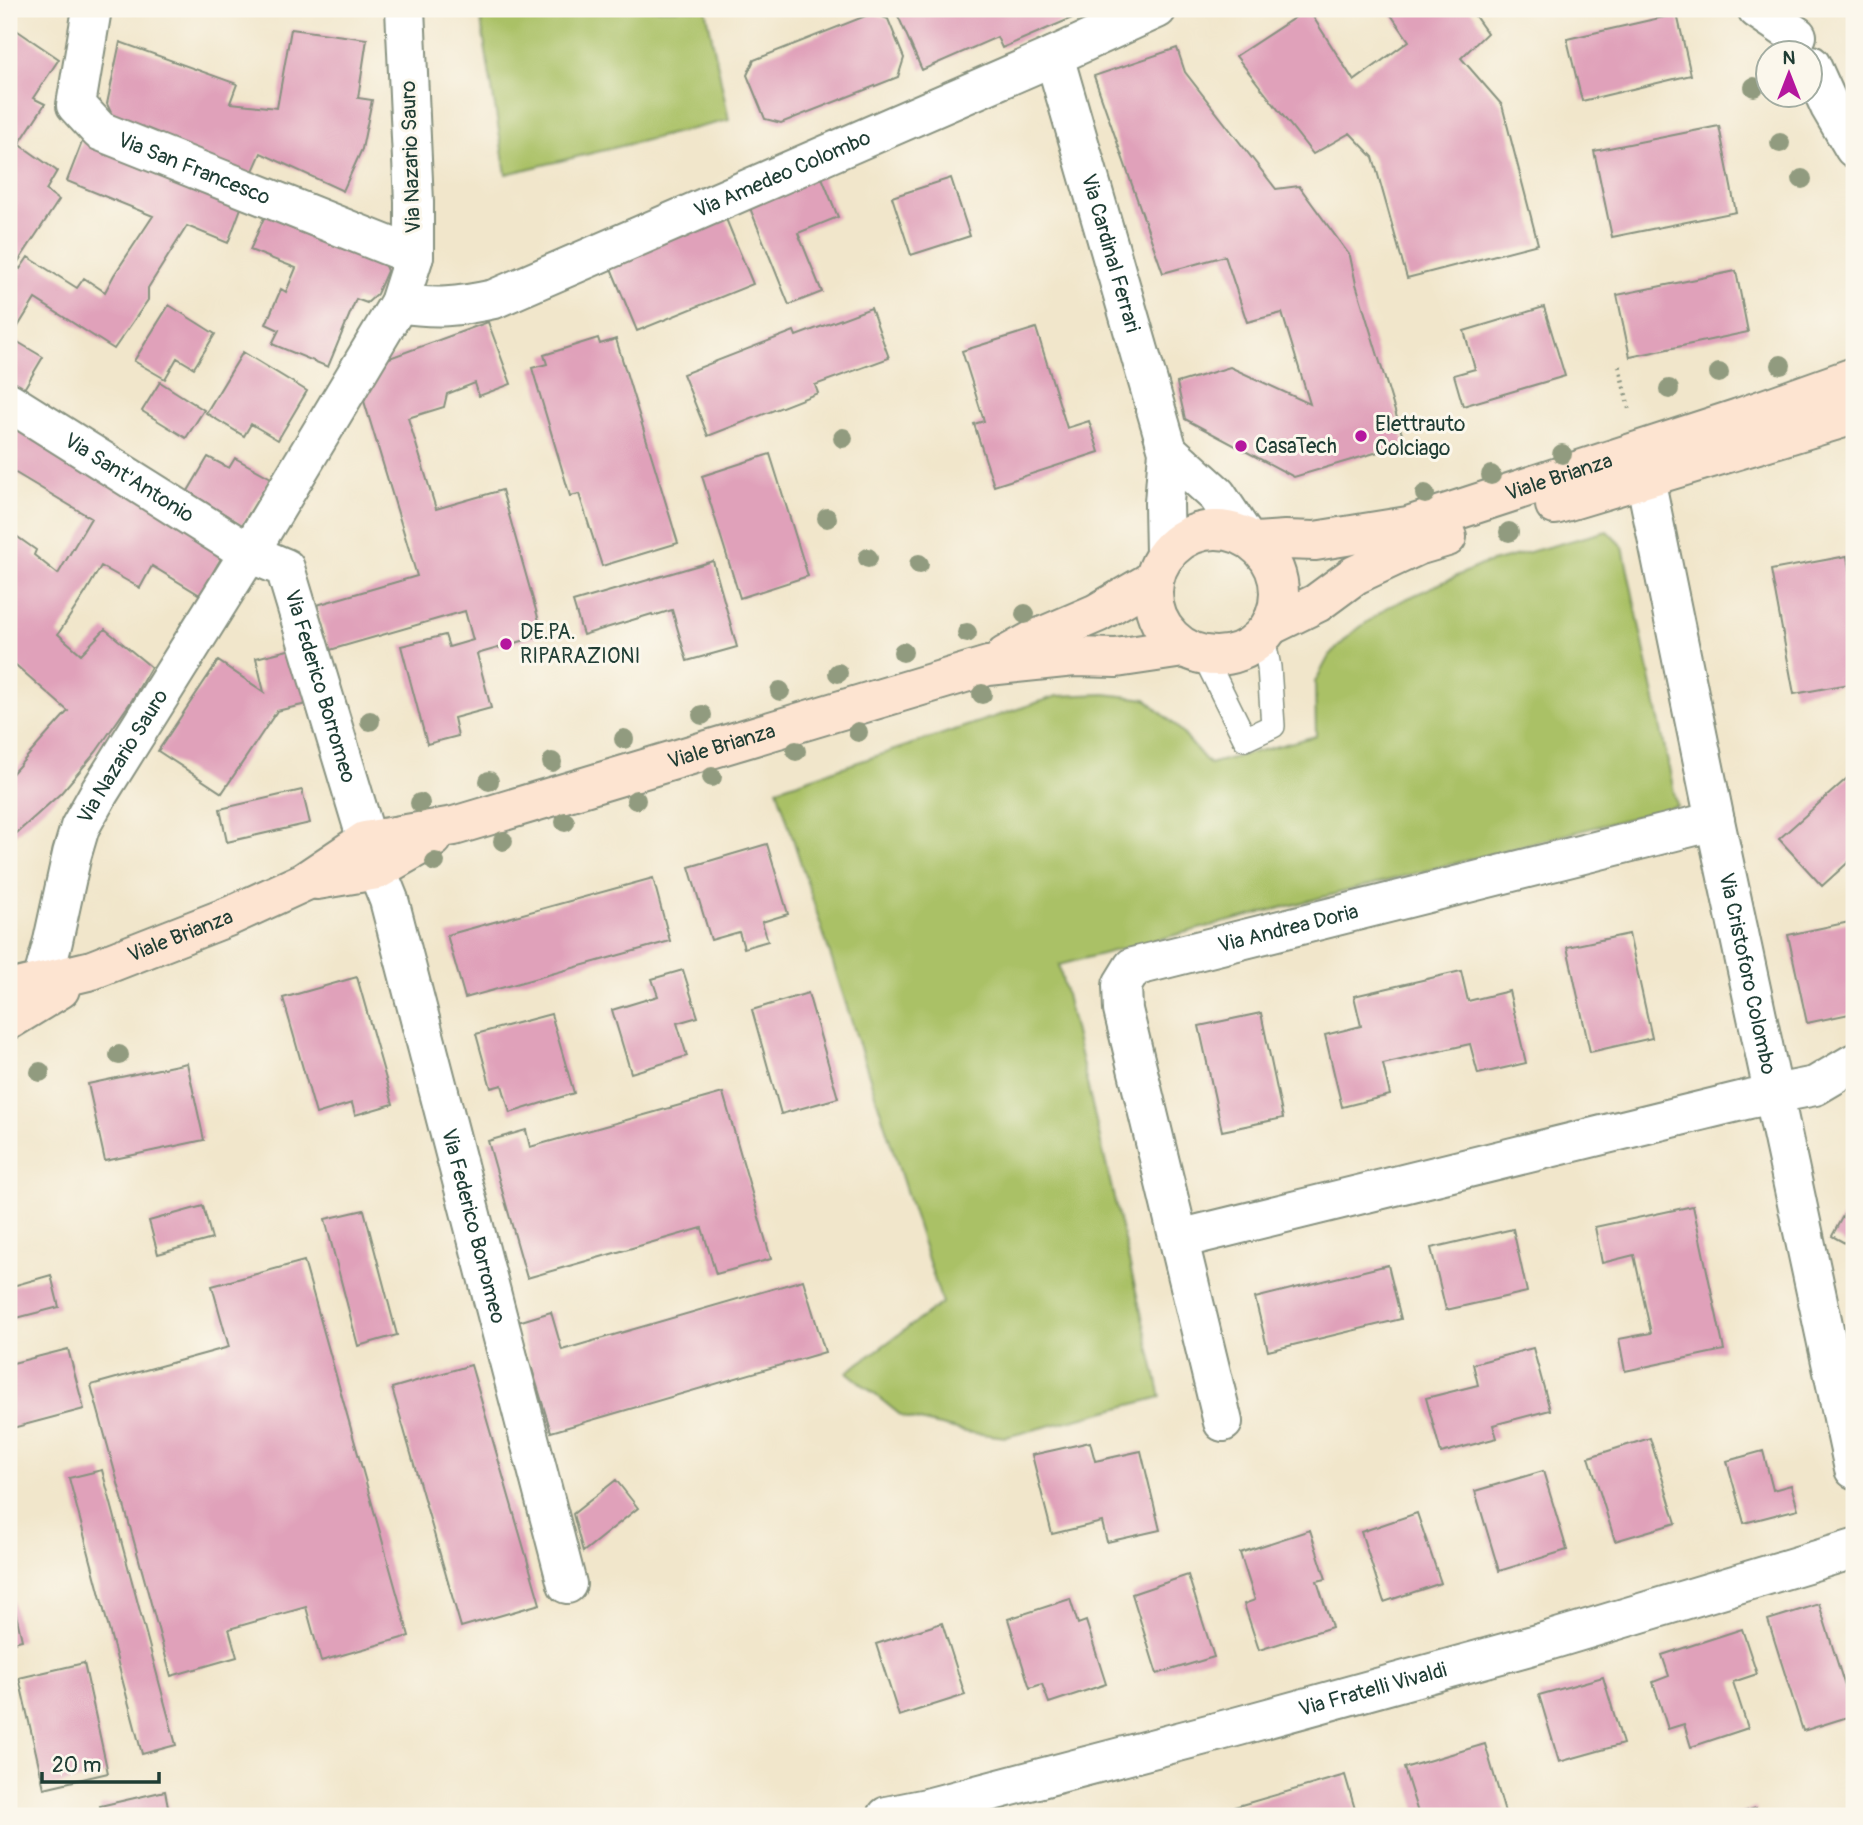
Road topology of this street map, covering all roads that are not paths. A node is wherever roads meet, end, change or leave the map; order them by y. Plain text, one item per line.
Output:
1 (92, 9) edge
2 (405, 9) edge
3 (1157, 9) edge
4 (1757, 9) edge
5 (1799, 38) edge
6 (1054, 56) junction
7 (1825, 95) edge
8 (1854, 148) edge
9 (414, 256) junction
10 (399, 303) junction
11 (1854, 377) edge
12 (9, 402) edge
13 (1854, 415) edge
14 (1168, 451) junction
15 (1645, 478) junction
16 (1249, 538) junction
17 (249, 553) junction
18 (1159, 567) junction
19 (1267, 631) junction
20 (1193, 652) junction
21 (988, 666) junction
22 (1715, 821) junction
23 (371, 855) junction
24 (92, 970) junction
25 (25, 986) edge
26 (9, 1020) edge
27 (1854, 1063) edge
28 (1774, 1094) junction
29 (1178, 1239) junction
30 (1223, 1422) dead end
31 (1854, 1469) edge
32 (1854, 1549) edge
33 (567, 1584) dead end
34 (887, 1816) edge

1 - 9 street, Via San Francesco
2 - 9 street, Via Nazario Sauro
3 - 6 street, Via Amedeo Colombo
4 - 5 street
6 - 10 street, Via Amedeo Colombo
6 - 14 street, Via Cardinal Ferrari
7 - 8 street
9 - 10 street, Via Nazario Sauro
10 - 17 street, Via Nazario Sauro
11 - 16 main road, Viale Brianza
12 - 17 street, Via Sant'Antonio
13 - 15 main road, Viale Brianza
14 - 16 street
14 - 18 street, Via Cardinal Ferrari
15 - 19 main road, Viale Brianza
15 - 22 street, Via Cristoforo Colombo
16 - 18 main road, Viale Brianza
16 - 19 main road
17 - 23 street, Via Federico Borromeo
17 - 25 street, Via Nazario Sauro
18 - 20 main road
18 - 21 main road, Viale Brianza
19 - 20 main road, Viale Brianza
19 - 20 lane
20 - 21 main road, Viale Brianza
21 - 23 main road, Viale Brianza
22 - 28 street, Via Cristoforo Colombo
22 - 29 street, Via Andrea Doria
23 - 24 main road, Viale Brianza
23 - 33 street, Via Federico Borromeo
24 - 25 main road, Viale Brianza
24 - 26 main road, Viale Brianza
27 - 28 street
28 - 29 street
28 - 31 street, Via Cristoforo Colombo
29 - 30 street, Via Andrea Doria
32 - 34 street, Via Fratelli Vivaldi

